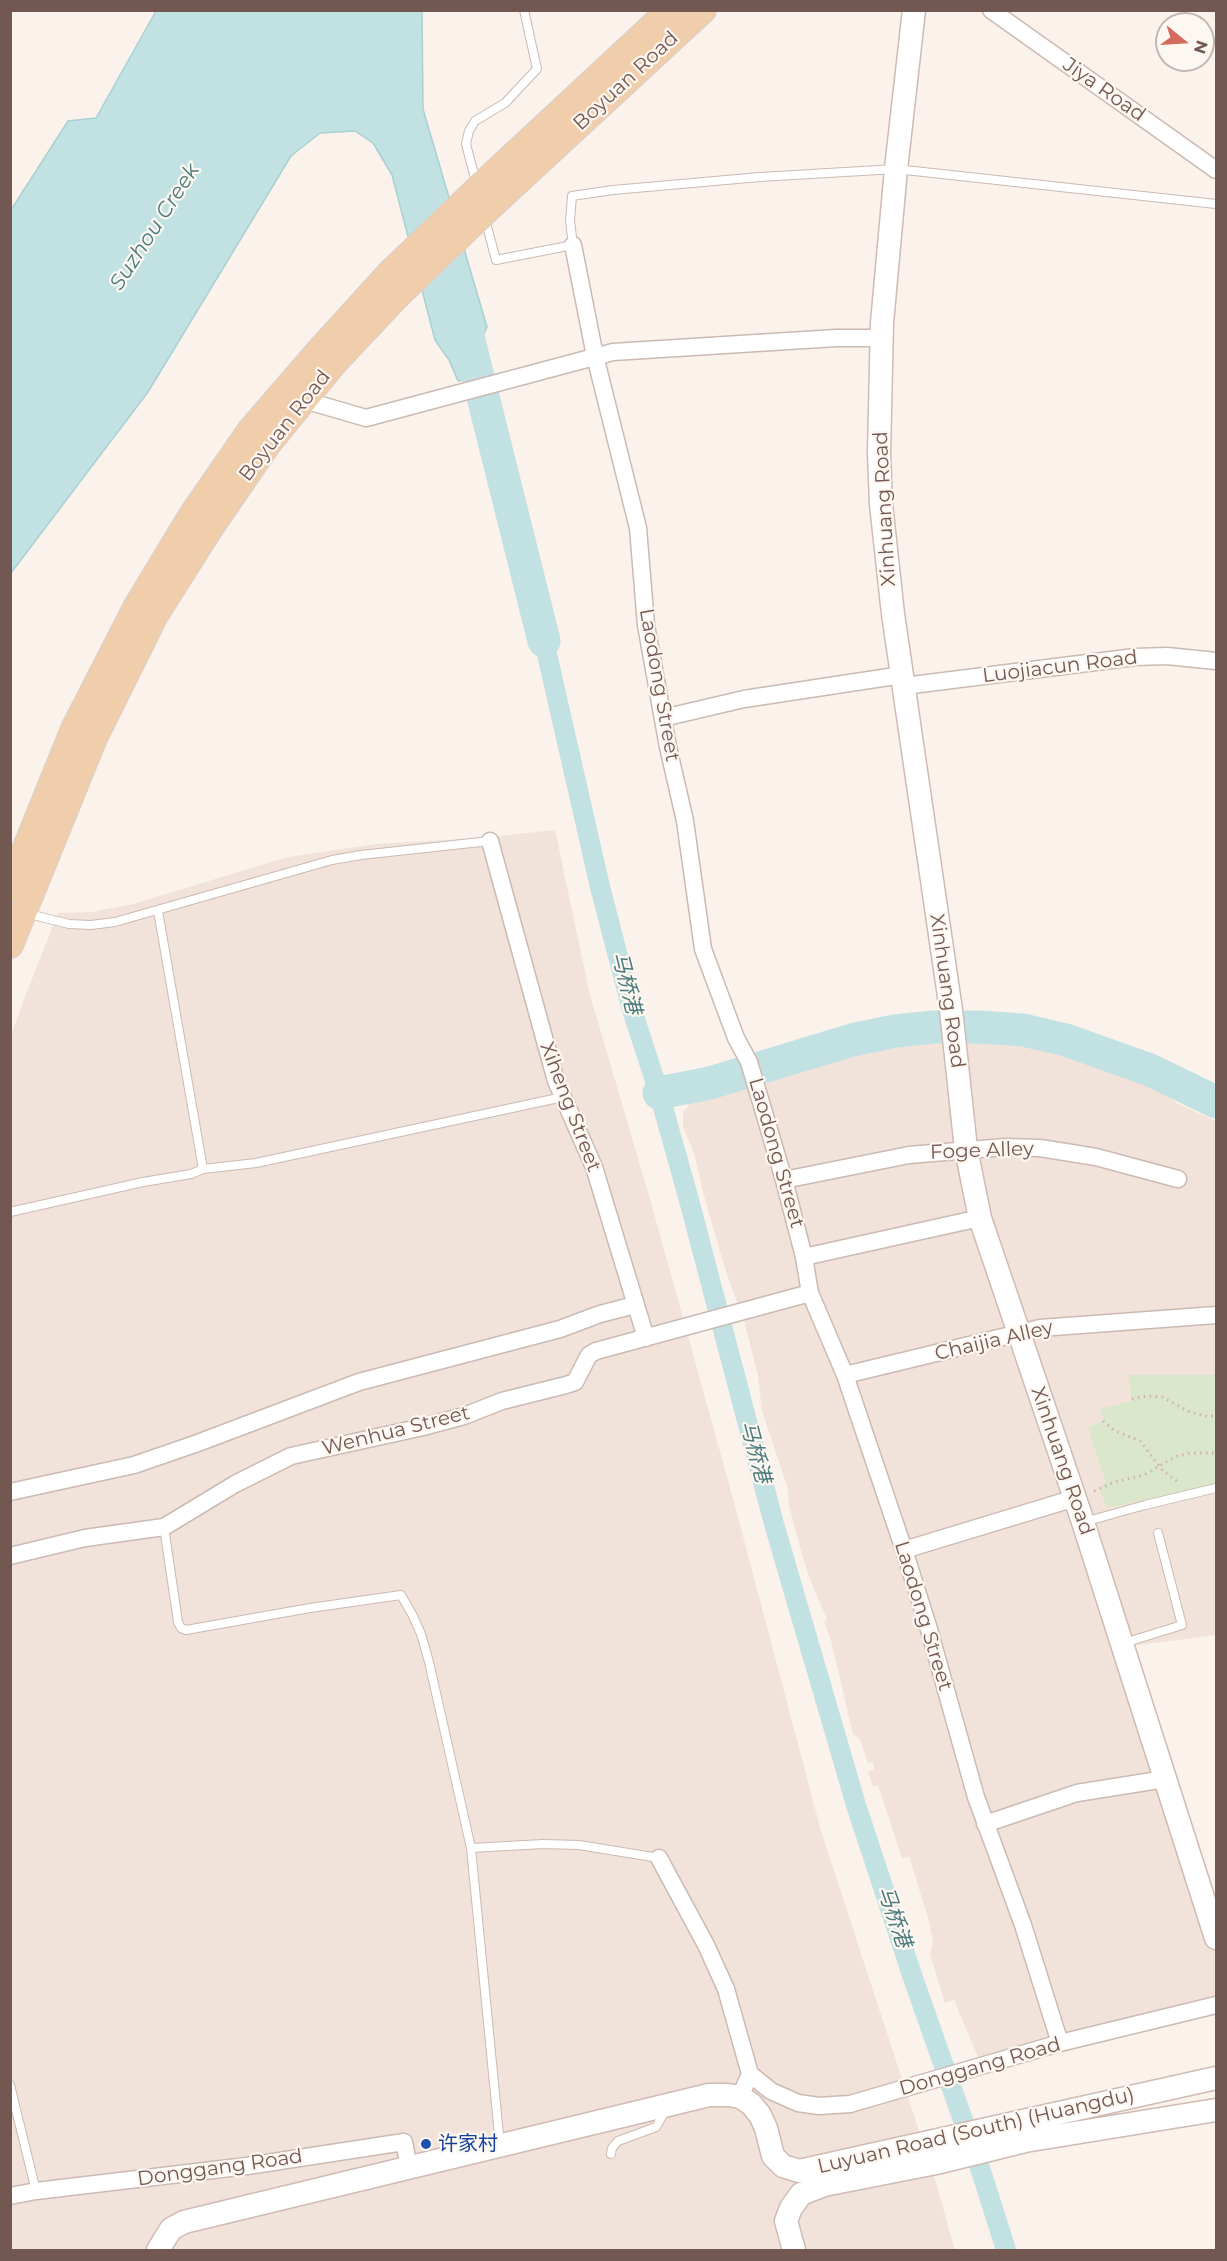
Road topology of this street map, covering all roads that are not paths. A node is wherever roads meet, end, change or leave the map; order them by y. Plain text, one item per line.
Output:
1 (524, 10) edge
2 (670, 10) edge
3 (703, 10) edge
4 (914, 10) edge
5 (991, 10) edge
6 (896, 169) junction
7 (1216, 170) edge
8 (488, 194) junction
9 (1216, 204) edge
10 (573, 245) junction
11 (394, 284) junction
12 (882, 338) junction
13 (595, 356) junction
14 (304, 400) junction
15 (1216, 661) edge
16 (903, 681) junction
17 (663, 718) junction
18 (490, 841) joint
19 (10, 887) edge
20 (158, 911) junction
21 (24, 912) junction
22 (10, 945) edge
23 (563, 1097) junction
24 (966, 1149) junction
25 (203, 1169) junction
26 (1178, 1179) dead end
27 (784, 1180) junction
28 (10, 1212) edge
29 (980, 1218) junction
30 (804, 1257) junction
31 (810, 1293) junction
32 (635, 1305) junction
33 (1216, 1315) edge
34 (1018, 1332) junction
35 (645, 1338) junction
36 (845, 1376) junction
37 (1216, 1488) edge
38 (10, 1492) edge
39 (1075, 1498) junction
40 (1083, 1522) junction
41 (164, 1527) junction
42 (1158, 1533) dead end
43 (904, 1550) junction
44 (10, 1556) edge
45 (1122, 1643) junction
46 (1165, 1779) junction
47 (985, 1824) junction
48 (471, 1848) junction
49 (659, 1858) joint
50 (1216, 1938) edge
51 (1216, 2005) edge
52 (1060, 2043) junction
53 (750, 2074) junction
54 (1216, 2078) edge
55 (10, 2085) edge
56 (740, 2097) junction
57 (668, 2104) junction
58 (1216, 2110) edge
59 (1022, 2132) junction
60 (500, 2145) junction
61 (933, 2153) junction
62 (611, 2154) dead end
63 (410, 2167) junction
64 (36, 2191) junction
65 (10, 2196) edge
66 (158, 2250) edge
67 (794, 2250) edge

1 - 10 lane
2 - 8 main road, Boyuan Road
3 - 8 main road, Boyuan Road
4 - 6 street, Xinhuang Road
5 - 7 street, Jiya Road
6 - 9 lane
6 - 10 lane
6 - 12 street, Xinhuang Road
8 - 11 main road, Boyuan Road, bridge
10 - 13 street, Laodong Street
11 - 14 main road, Boyuan Road
11 - 19 main road, Boyuan Road
12 - 13 street
12 - 16 street, Xinhuang Road
13 - 14 street
13 - 17 street, Laodong Street
14 - 21 main road, Boyuan Road
15 - 16 street, Luojiacun Road
16 - 17 street, Luojiacun Road
16 - 24 street, Xinhuang Road
17 - 27 street, Laodong Street
18 - 20 lane
18 - 23 street, Xiheng Street
20 - 21 lane
20 - 25 lane
21 - 22 main road, Boyuan Road
23 - 25 lane
23 - 32 street, Xiheng Street
24 - 26 street, Foge Alley
24 - 27 street, Foge Alley
24 - 29 street, Xinhuang Road
25 - 28 lane
27 - 30 street, Laodong Street
29 - 30 street
29 - 34 street, Xinhuang Road
30 - 31 street, Laodong Street
31 - 35 street, Wenhua Street
31 - 36 street, Laodong Street
32 - 35 street, Xiheng Street
32 - 38 street
33 - 34 street, Chaijia Alley
34 - 36 street, Chaijia Alley
34 - 39 street, Xinhuang Road
35 - 41 street, Wenhua Street
36 - 43 street, Laodong Street
37 - 40 lane
39 - 40 street, Xinhuang Road
39 - 43 street
40 - 45 street, Xinhuang Road
41 - 44 street, Wenhua Street
41 - 48 lane
42 - 45 lane
43 - 47 street, Laodong Street
45 - 46 street, Xinhuang Road
46 - 47 street
46 - 50 street, Xinhuang Road
47 - 52 street, Laodong Street
48 - 49 lane
48 - 60 lane
49 - 53 street
51 - 52 street, Donggang Road
52 - 53 street, Donggang Road
53 - 56 street
54 - 59 street, Luyuan Road (South) (Huangdu)
55 - 64 lane
56 - 57 street
56 - 61 street, Luyuan Road (South) (Huangdu)
57 - 60 street
57 - 62 lane
58 - 59 street, Luyuan Road (South) (Huangdu)
59 - 61 street, Luyuan Road (South) (Huangdu)
60 - 63 street
61 - 67 street, Luyuan Road (South) (Huangdu)
63 - 64 street, Donggang Road
63 - 66 street
64 - 65 street, Donggang Road

